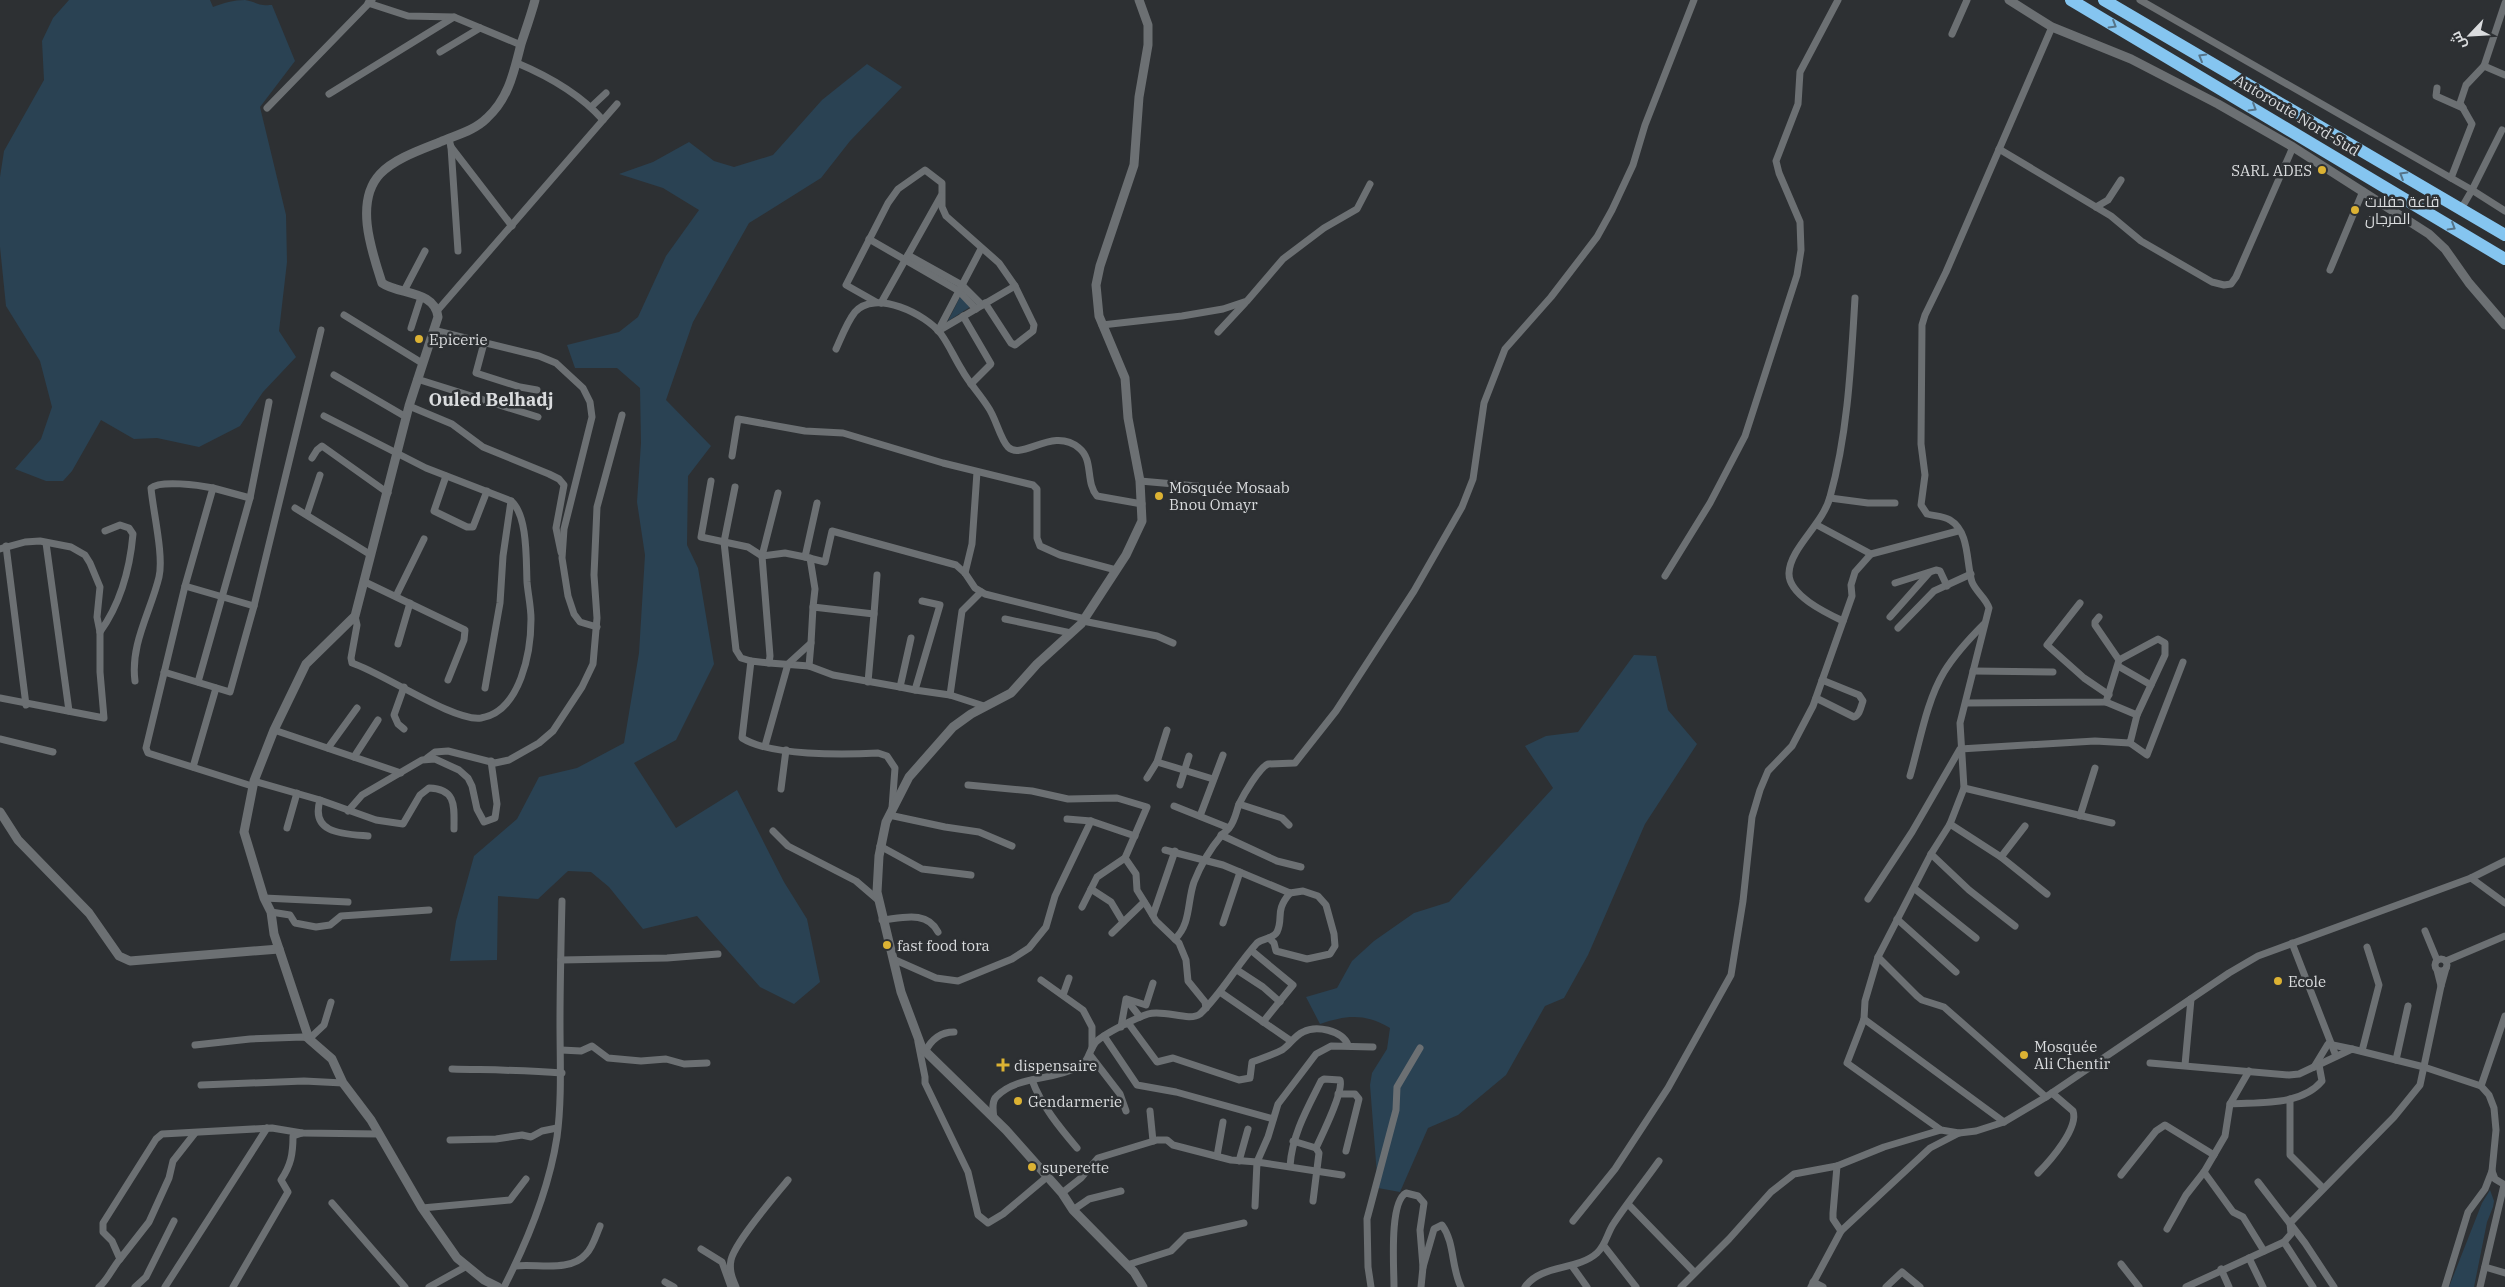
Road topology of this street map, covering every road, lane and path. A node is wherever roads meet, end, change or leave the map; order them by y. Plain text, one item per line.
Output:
1 (535, 0) edge
2 (1139, 0) edge
3 (1694, 0) edge
4 (1838, 0) edge
5 (1967, 0) edge
6 (2009, 0) edge
7 (2071, 0) edge
8 (2104, 0) edge
9 (2140, 0) edge
10 (370, 2) edge
11 (2505, 4) edge
12 (454, 17) junction
13 (2052, 27) junction
14 (480, 28) junction
15 (1952, 34) dead end
16 (521, 45) junction
17 (440, 52) dead end
18 (517, 63) junction
19 (2484, 66) junction
20 (2505, 75) edge
21 (2437, 88) dead end
22 (606, 93) dead end
23 (329, 94) dead end
24 (617, 104) dead end
25 (591, 107) junction
26 (268, 108) dead end
27 (2463, 108) junction
28 (602, 120) junction
29 (2502, 130) dead end
30 (450, 143) junction
31 (2293, 147) junction
32 (1999, 149) junction
33 (2451, 178) junction
34 (2121, 180) dead end
35 (1370, 184) dead end
36 (2472, 190) junction
37 (2363, 191) junction
38 (941, 196) junction
39 (2096, 208) junction
40 (2461, 209) junction
41 (2505, 211) edge
42 (512, 226) junction
43 (2505, 235) edge
44 (870, 239) junction
45 (982, 249) junction
46 (425, 251) dead end
47 (458, 251) dead end
48 (906, 258) junction
49 (2505, 259) edge
50 (2330, 270) dead end
51 (1015, 286) junction
52 (961, 288) junction
53 (404, 292) junction
54 (421, 297) junction
55 (1855, 298) dead end
56 (1247, 301) junction
57 (878, 303) junction
58 (981, 306) junction
59 (437, 311) junction
60 (344, 315) dead end
61 (963, 316) junction
62 (1102, 325) junction
63 (2505, 325) edge
64 (410, 328) dead end
65 (321, 330) dead end
66 (433, 330) junction
67 (938, 331) junction
68 (1218, 332) dead end
69 (484, 343) junction
70 (836, 349) dead end
71 (422, 363) junction
72 (334, 375) dead end
73 (418, 379) junction
74 (971, 384) junction
75 (537, 390) dead end
76 (269, 402) dead end
77 (409, 406) junction
78 (622, 415) dead end
79 (324, 416) dead end
80 (406, 417) junction
81 (538, 417) dead end
82 (396, 455) junction
83 (732, 456) dead end
84 (312, 458) dead end
85 (977, 472) junction
86 (320, 475) dead end
87 (446, 476) junction
88 (711, 481) dead end
89 (1140, 481) junction
90 (1197, 486) dead end
91 (735, 487) dead end
92 (213, 488) junction
93 (487, 491) junction
94 (388, 493) junction
95 (778, 493) dead end
96 (250, 498) junction
97 (1830, 498) junction
98 (511, 501) junction
99 (817, 503) dead end
100 (1895, 503) dead end
101 (1142, 504) junction
102 (295, 508) dead end
103 (307, 514) junction
104 (1817, 525) junction
105 (1958, 530) junction
106 (105, 531) dead end
107 (424, 539) dead end
108 (724, 542) junction
109 (46, 543) junction
110 (2, 548) edge
111 (1871, 554) junction
112 (371, 555) junction
113 (762, 556) junction
114 (808, 557) junction
115 (562, 558) junction
116 (1116, 570) junction
117 (1931, 572) junction
118 (966, 573) junction
119 (1971, 574) junction
120 (877, 575) dead end
121 (1665, 576) dead end
122 (365, 582) junction
123 (1894, 583) dead end
124 (185, 586) junction
125 (1947, 586) junction
126 (981, 592) junction
127 (222, 596) junction
128 (396, 596) junction
129 (922, 601) dead end
130 (410, 603) junction
131 (2080, 603) dead end
132 (254, 606) junction
133 (813, 607) junction
134 (874, 614) junction
135 (355, 616) junction
136 (1890, 617) dead end
137 (2099, 617) dead end
138 (1005, 619) dead end
139 (1084, 620) junction
140 (1843, 621) junction
141 (1984, 624) junction
142 (597, 627) junction
143 (1898, 628) dead end
144 (100, 632) junction
145 (1070, 634) junction
146 (911, 638) dead end
147 (811, 643) junction
148 (1173, 643) dead end
149 (398, 644) dead end
150 (751, 661) junction
151 (2183, 662) dead end
152 (769, 663) junction
153 (2119, 663) junction
154 (788, 664) junction
155 (809, 666) junction
156 (164, 672) junction
157 (1973, 672) junction
158 (2053, 672) dead end
159 (448, 680) dead end
160 (1822, 680) junction
161 (135, 681) dead end
162 (198, 682) junction
163 (868, 682) junction
164 (2151, 685) junction
165 (404, 687) junction
166 (900, 687) junction
167 (216, 688) junction
168 (485, 688) dead end
169 (915, 690) junction
170 (950, 696) junction
171 (0, 698) edge
172 (1816, 698) junction
173 (2108, 698) junction
174 (1966, 703) junction
175 (26, 704) junction
176 (984, 706) junction
177 (357, 708) dead end
178 (69, 711) junction
179 (2137, 715) junction
180 (378, 720) dead end
181 (404, 729) dead end
182 (274, 730) junction
183 (1167, 730) dead end
184 (0, 739) edge
185 (2130, 743) junction
186 (765, 746) junction
187 (328, 748) junction
188 (1960, 749) junction
189 (786, 750) junction
190 (53, 752) dead end
191 (1223, 755) dead end
192 (354, 756) junction
193 (1189, 756) dead end
194 (427, 758) junction
195 (490, 762) junction
196 (1157, 762) junction
197 (193, 767) junction
198 (2096, 768) dead end
199 (1184, 771) junction
200 (401, 773) junction
201 (1910, 776) dead end
202 (1147, 778) dead end
203 (1213, 779) junction
204 (253, 783) junction
205 (968, 785) dead end
206 (1180, 785) dead end
207 (781, 788) dead end
208 (1964, 788) junction
209 (297, 793) junction
210 (320, 800) junction
211 (1239, 804) junction
212 (1174, 806) dead end
213 (348, 811) junction
214 (0, 812) edge
215 (890, 812) junction
216 (1200, 816) junction
217 (2080, 816) junction
218 (1067, 819) dead end
219 (1091, 821) junction
220 (2112, 823) dead end
221 (1950, 824) junction
222 (1289, 825) dead end
223 (2026, 826) dead end
224 (287, 828) dead end
225 (1229, 828) junction
226 (454, 829) dead end
227 (773, 831) dead end
228 (1221, 835) junction
229 (368, 836) dead end
230 (1134, 836) junction
231 (880, 846) junction
232 (1012, 846) dead end
233 (1165, 850) dead end
234 (1175, 851) junction
235 (1931, 854) junction
236 (2000, 857) junction
237 (1125, 858) junction
238 (1204, 861) junction
239 (2505, 861) edge
240 (1301, 867) dead end
241 (1240, 872) junction
242 (971, 875) dead end
243 (2471, 878) junction
244 (1091, 889) junction
245 (1914, 889) junction
246 (1290, 893) junction
247 (2047, 894) dead end
248 (264, 898) junction
249 (1868, 899) dead end
250 (877, 900) junction
251 (348, 902) dead end
252 (562, 902) dead end
253 (1144, 902) junction
254 (2505, 903) edge
255 (1082, 907) dead end
256 (429, 910) dead end
257 (271, 912) junction
258 (1153, 915) junction
259 (1898, 919) junction
260 (882, 920) junction
261 (1123, 922) junction
262 (1223, 923) dead end
263 (2015, 926) dead end
264 (2425, 931) dead end
265 (938, 932) dead end
266 (1112, 934) dead end
267 (2505, 936) edge
268 (1269, 938) junction
269 (1976, 938) dead end
270 (1175, 939) junction
271 (2292, 943) junction
272 (2367, 947) dead end
273 (279, 949) junction
274 (1252, 951) junction
275 (718, 954) dead end
276 (1878, 957) junction
277 (893, 958) junction
278 (561, 960) junction
279 (2437, 960) junction
280 (2446, 965) junction
281 (1236, 970) junction
282 (2437, 970) junction
283 (1956, 972) dead end
284 (1069, 978) dead end
285 (1041, 980) dead end
286 (1153, 983) dead end
287 (2441, 986) junction
288 (1220, 992) junction
289 (1063, 994) junction
290 (1126, 999) junction
291 (2191, 999) junction
292 (331, 1002) dead end
293 (1280, 1002) junction
294 (1146, 1005) junction
295 (2408, 1006) dead end
296 (1206, 1008) junction
297 (1144, 1015) junction
298 (2505, 1016) edge
299 (1864, 1019) junction
300 (1264, 1022) junction
301 (1124, 1026) junction
302 (954, 1032) dead end
303 (1104, 1036) junction
304 (309, 1039) junction
305 (917, 1040) junction
306 (1291, 1041) junction
307 (2331, 1043) junction
308 (195, 1045) dead end
309 (1348, 1045) junction
310 (1373, 1047) dead end
311 (1420, 1048) dead end
312 (2352, 1049) junction
313 (561, 1050) junction
314 (2362, 1051) junction
315 (925, 1052) junction
316 (1091, 1053) junction
317 (2336, 1056) junction
318 (2396, 1060) junction
319 (708, 1062) dead end
320 (2150, 1063) dead end
321 (2185, 1065) junction
322 (2316, 1066) junction
323 (2424, 1067) junction
324 (452, 1069) dead end
325 (2249, 1071) junction
326 (562, 1073) junction
327 (1032, 1080) junction
328 (343, 1083) junction
329 (201, 1085) dead end
330 (2481, 1086) junction
331 (1338, 1094) junction
332 (2049, 1095) junction
333 (2290, 1099) junction
334 (2230, 1104) junction
335 (1126, 1111) dead end
336 (1150, 1111) dead end
337 (994, 1118) junction
338 (1273, 1119) junction
339 (1223, 1122) dead end
340 (2004, 1122) junction
341 (267, 1128) junction
342 (557, 1128) junction
343 (1248, 1128) dead end
344 (1941, 1130) junction
345 (194, 1132) junction
346 (1959, 1132) junction
347 (302, 1133) junction
348 (379, 1134) junction
349 (450, 1140) dead end
350 (1153, 1141) junction
351 (1293, 1141) junction
352 (1077, 1148) dead end
353 (1316, 1148) junction
354 (1346, 1151) dead end
355 (2214, 1155) junction
356 (1216, 1156) junction
357 (1239, 1161) junction
358 (1659, 1161) dead end
359 (1257, 1162) junction
360 (1290, 1166) junction
361 (1837, 1166) junction
362 (1316, 1170) junction
363 (2492, 1171) junction
364 (2204, 1172) junction
365 (2038, 1173) dead end
366 (1342, 1175) dead end
367 (2121, 1175) dead end
368 (1048, 1176) junction
369 (526, 1179) dead end
370 (788, 1180) dead end
371 (2258, 1182) dead end
372 (2504, 1185) edge
373 (2322, 1188) junction
374 (1121, 1191) dead end
375 (1062, 1193) junction
376 (1313, 1201) dead end
377 (332, 1203) dead end
378 (1628, 1204) junction
379 (1255, 1206) dead end
380 (422, 1208) junction
381 (1073, 1210) junction
382 (174, 1221) dead end
383 (1573, 1221) dead end
384 (1244, 1223) dead end
385 (2290, 1223) junction
386 (600, 1226) dead end
387 (2167, 1229) dead end
388 (1841, 1231) junction
389 (2284, 1242) junction
390 (1604, 1246) junction
391 (701, 1249) dead end
392 (2264, 1250) junction
393 (2249, 1258) junction
394 (120, 1259) junction
395 (2121, 1264) dead end
396 (1127, 1265) junction
397 (468, 1266) junction
398 (515, 1266) junction
399 (1572, 1266) junction
400 (1423, 1267) junction
401 (2485, 1267) junction
402 (2221, 1269) junction
403 (1694, 1272) junction
404 (2505, 1273) edge
405 (1533, 1280) junction
406 (665, 1282) dead end
407 (1812, 1284) edge
408 (103, 1286) edge
409 (1917, 1286) edge
410 (136, 1287) edge
411 (165, 1287) edge
412 (233, 1287) edge
413 (404, 1287) edge
414 (428, 1287) edge
415 (498, 1287) edge
416 (504, 1287) edge
417 (674, 1287) edge
418 (731, 1287) edge
419 (736, 1287) edge
420 (1143, 1287) edge
421 (1371, 1287) edge
422 (1394, 1287) edge
423 (1421, 1287) edge
424 (1461, 1287) edge
425 (1525, 1287) edge
426 (1539, 1287) edge
427 (1587, 1287) edge
428 (1636, 1287) edge
429 (1681, 1287) edge
430 (1822, 1287) edge
431 (1886, 1287) edge
432 (2139, 1287) edge
433 (2186, 1287) edge
434 (2230, 1287) edge
435 (2263, 1287) edge
436 (2313, 1287) edge
437 (2334, 1287) edge
438 (2445, 1287) edge
439 (2480, 1287) edge

1 - 16 street
2 - 62 street
3 - 211 street
4 - 121 street
5 - 15 street
6 - 13 street
7 -> 49 highway, Autoroute Nord-Sud
40 -> 8 highway, Autoroute Nord-Sud
9 - 33 street
10 - 12 street
10 - 26 street
11 - 19 street
12 - 14 street
12 - 23 street
13 - 31 street
13 - 32 street
14 - 16 street
14 - 17 street
16 - 18 street
18 - 25 street
18 - 30 street
19 - 20 street
19 - 27 street
21 - 27 street
22 - 25 street
24 - 28 street
25 - 28 street
27 - 33 street
28 - 42 street
29 - 36 street
30 - 42 street
30 - 47 street
30 - 53 street
31 - 37 street
31 - 39 street
32 - 39 street
32 - 105 street
33 - 36 street
34 - 39 street
35 - 56 street
36 - 40 street
36 - 41 street
37 - 50 street
37 - 63 street
38 - 44 street
38 - 45 street
38 - 48 street
40 - 43 highway, Autoroute Nord-Sud
42 - 59 street
44 - 48 street
44 - 57 street
45 - 51 street
45 - 52 street
46 - 53 street
48 - 52 street
48 - 57 street
51 - 58 street
51 - 58 street
52 - 58 street
52 - 67 street
53 - 54 street
54 - 59 street
54 - 64 street
55 - 97 street
56 - 62 street
56 - 68 street
57 - 67 street
57 - 70 street
58 - 61 street
59 - 66 street
60 - 71 street
61 - 67 street
61 - 74 street
62 - 89 street
65 - 132 street
66 - 69 street
66 - 71 street
67 - 74 street
69 - 75 street
69 - 115 street
71 - 73 street
72 - 80 street
73 - 77 street
73 - 81 street
74 - 101 street
76 - 96 street
77 - 80 street
77 - 115 street
78 - 142 street
79 - 82 street
80 - 82 street
82 - 87 street
82 - 94 street
83 - 85 street
84 - 94 street
85 - 116 street
85 - 118 street
86 - 103 street
87 - 93 street
87 - 93 street
88 - 108 street
89 - 90 street
89 - 101 street
91 - 108 street
92 - 96 street
92 - 124 street
92 - 161 street
93 - 98 street
94 - 112 street
95 - 113 street
96 - 127 street
97 - 100 street
97 - 104 street
98 - 165 street
98 - 168 street
99 - 114 street
101 - 116 street
102 - 103 street
103 - 112 street
104 - 111 street
104 - 140 street
105 - 111 street
105 - 119 street
106 - 144 street
107 - 128 street
108 - 113 street
108 - 150 street
109 - 110 street
109 - 144 street
109 - 178 street
110 - 175 street
111 - 140 street
112 - 122 street
113 - 114 street
113 - 152 street
114 - 118 street
114 - 133 street
115 - 142 street
116 - 139 street
117 - 123 street
117 - 125 street
117 - 136 street
118 - 126 street
119 - 125 street
119 - 141 street
120 - 134 street
122 - 128 street
122 - 135 street
124 - 127 street
124 - 156 street
125 - 143 street
126 - 139 street
126 - 170 street
127 - 132 street
127 - 162 street
128 - 130 street
129 - 169 street
130 - 149 street
130 - 159 street
131 - 173 street
132 - 167 street
133 - 134 street
133 - 147 street
134 - 163 street
135 - 165 street
135 - 182 street
137 - 153 street
138 - 145 street
139 - 145 street
139 - 148 street
140 - 160 street
141 - 157 street
141 - 201 street
142 - 195 street
144 - 178 street
145 - 176 street
146 - 166 street
147 - 154 street
147 - 155 street
150 - 152 street
150 - 186 street
151 - 185 street
152 - 154 street
153 - 164 street
153 - 164 street
153 - 173 street
154 - 155 street
154 - 186 street
155 - 163 street
156 - 162 street
156 - 197 street
157 - 158 street
157 - 174 street
160 - 172 street
160 - 172 street
162 - 167 street
163 - 166 street
164 - 179 street
165 - 181 street
166 - 169 street
167 - 197 street
169 - 170 street
170 - 176 street
171 - 175 street
172 - 383 street
173 - 174 street
173 - 179 street
174 - 188 street
175 - 178 street
176 - 215 street
177 - 187 street
179 - 185 street
180 - 192 street
182 - 187 street
182 - 204 street
183 - 196 street
184 - 190 street
185 - 188 street
186 - 189 street
187 - 192 street
188 - 208 street
188 - 249 street
189 - 207 street
189 - 215 street
191 - 203 street
192 - 200 street
193 - 199 street
194 - 195 street
194 - 195 street
194 - 200 street
196 - 199 street
196 - 202 street
197 - 204 street
198 - 217 street
199 - 203 street
199 - 206 street
200 - 213 street
203 - 216 street
204 - 209 street
204 - 248 street
205 - 230 street
208 - 217 street
208 - 221 street
209 - 210 street
209 - 224 street
210 - 213 street
210 - 229 street
211 - 222 street
211 - 225 street
212 - 216 street
213 - 226 street
214 - 273 street
215 - 231 street
215 - 232 street
216 - 225 street
217 - 220 street
218 - 219 street
219 - 230 street
219 - 277 street
221 - 235 street
221 - 236 street
223 - 236 street
225 - 228 street
227 - 250 street
228 - 238 street
228 - 240 street
230 - 237 street
231 - 242 street
231 - 250 street
233 - 234 street
234 - 238 street
234 - 258 street
235 - 245 street
235 - 263 street
236 - 247 street
237 - 244 street
237 - 253 street
238 - 241 street
238 - 270 street
239 - 243 street
241 - 246 street
241 - 262 street
243 - 254 street
243 - 271 street
244 - 255 street
244 - 261 street
245 - 259 street
245 - 269 street
246 - 268 street
246 - 268 street
248 - 251 street
248 - 257 street
250 - 260 street
252 - 278 street
253 - 258 street
253 - 261 street
256 - 257 street
257 - 273 street
258 - 270 street
259 - 276 street
259 - 283 street
260 - 265 street
260 - 277 street
261 - 266 street
264 - 279 street
267 - 280 street
268 - 274 street
270 - 296 street
271 - 291 street
271 - 307 street
272 - 314 street
273 - 304 street
274 - 281 street
274 - 293 street
275 - 278 street
276 - 299 street
276 - 332 street
277 - 305 street
278 - 313 street
279 - 280 street
279 - 282 street
280 - 282 street
280 - 287 street
281 - 288 street
281 - 293 street
282 - 287 street
284 - 289 street
285 - 289 street
286 - 294 street
287 - 323 street
288 - 296 street
288 - 300 street
289 - 316 street
290 - 294 street
290 - 297 street
290 - 301 street
291 - 321 street
291 - 332 street
292 - 304 street
293 - 300 street
294 - 297 street
295 - 318 street
296 - 297 street
297 - 301 street
298 - 330 street
299 - 340 street
299 - 344 street
300 - 306 street
301 - 303 street
301 - 306 street
302 - 315 street
303 - 316 street
303 - 338 street
304 - 308 street
304 - 328 street
305 - 315 street
305 - 368 street
306 - 309 street
307 - 312 street
307 - 317 street
307 - 322 street
309 - 310 street
309 - 338 street
311 - 421 street
312 - 314 street
312 - 317 street
313 - 319 street
313 - 326 street
314 - 318 street
315 - 337 street
316 - 327 street
316 - 335 street
317 - 322 street
318 - 323 street
320 - 321 street
321 - 325 street
322 - 325 street
322 - 333 street
323 - 330 street
323 - 373 street
324 - 326 street
325 - 334 street
326 - 342 street
327 - 337 street
327 - 352 street
328 - 329 street
328 - 348 street
330 - 363 street
331 - 351 street
331 - 353 street
331 - 354 street
332 - 340 street
332 - 365 street
333 - 334 street
333 - 373 street
334 - 355 street
336 - 350 street
337 - 368 street
338 - 359 street
339 - 356 street
340 - 346 street
341 - 345 street
341 - 347 street
341 - 411 street
342 - 349 street
342 - 398 street
343 - 357 street
344 - 346 street
344 - 361 street
345 - 394 street
345 - 394 street
346 - 388 street
347 - 348 street
347 - 412 street
348 - 380 street
350 - 356 street
350 - 375 street
351 - 353 street
351 - 360 street
353 - 362 street
355 - 364 street
355 - 367 street
356 - 357 street
357 - 359 street
358 - 378 street
359 - 360 street
359 - 379 street
360 - 362 street
361 - 388 street
361 - 403 street
362 - 366 street
362 - 376 street
363 - 372 street
363 - 438 street
364 - 387 street
364 - 392 street
368 - 375 street
369 - 380 street
370 - 419 street
371 - 385 street
372 - 401 street
373 - 385 street
374 - 381 street
375 - 381 street
377 - 413 street
378 - 390 street
378 - 403 street
380 - 397 street
381 - 396 street
382 - 410 street
384 - 396 street
385 - 389 street
385 - 437 street
386 - 398 street
388 - 407 street
389 - 392 street
389 - 436 street
390 - 399 street
390 - 428 street
391 - 418 street
392 - 393 street
393 - 402 street
393 - 435 street
394 - 408 street
395 - 432 street
396 - 420 street
397 - 414 street
397 - 415 street
398 - 416 street
399 - 405 street
399 - 427 street
400 - 422 street
400 - 423 street
400 - 424 street
401 - 404 street
401 - 439 street
402 - 433 street
402 - 434 street
403 - 429 street
405 - 425 street
405 - 426 street
406 - 417 street
407 - 430 street
409 - 431 street

